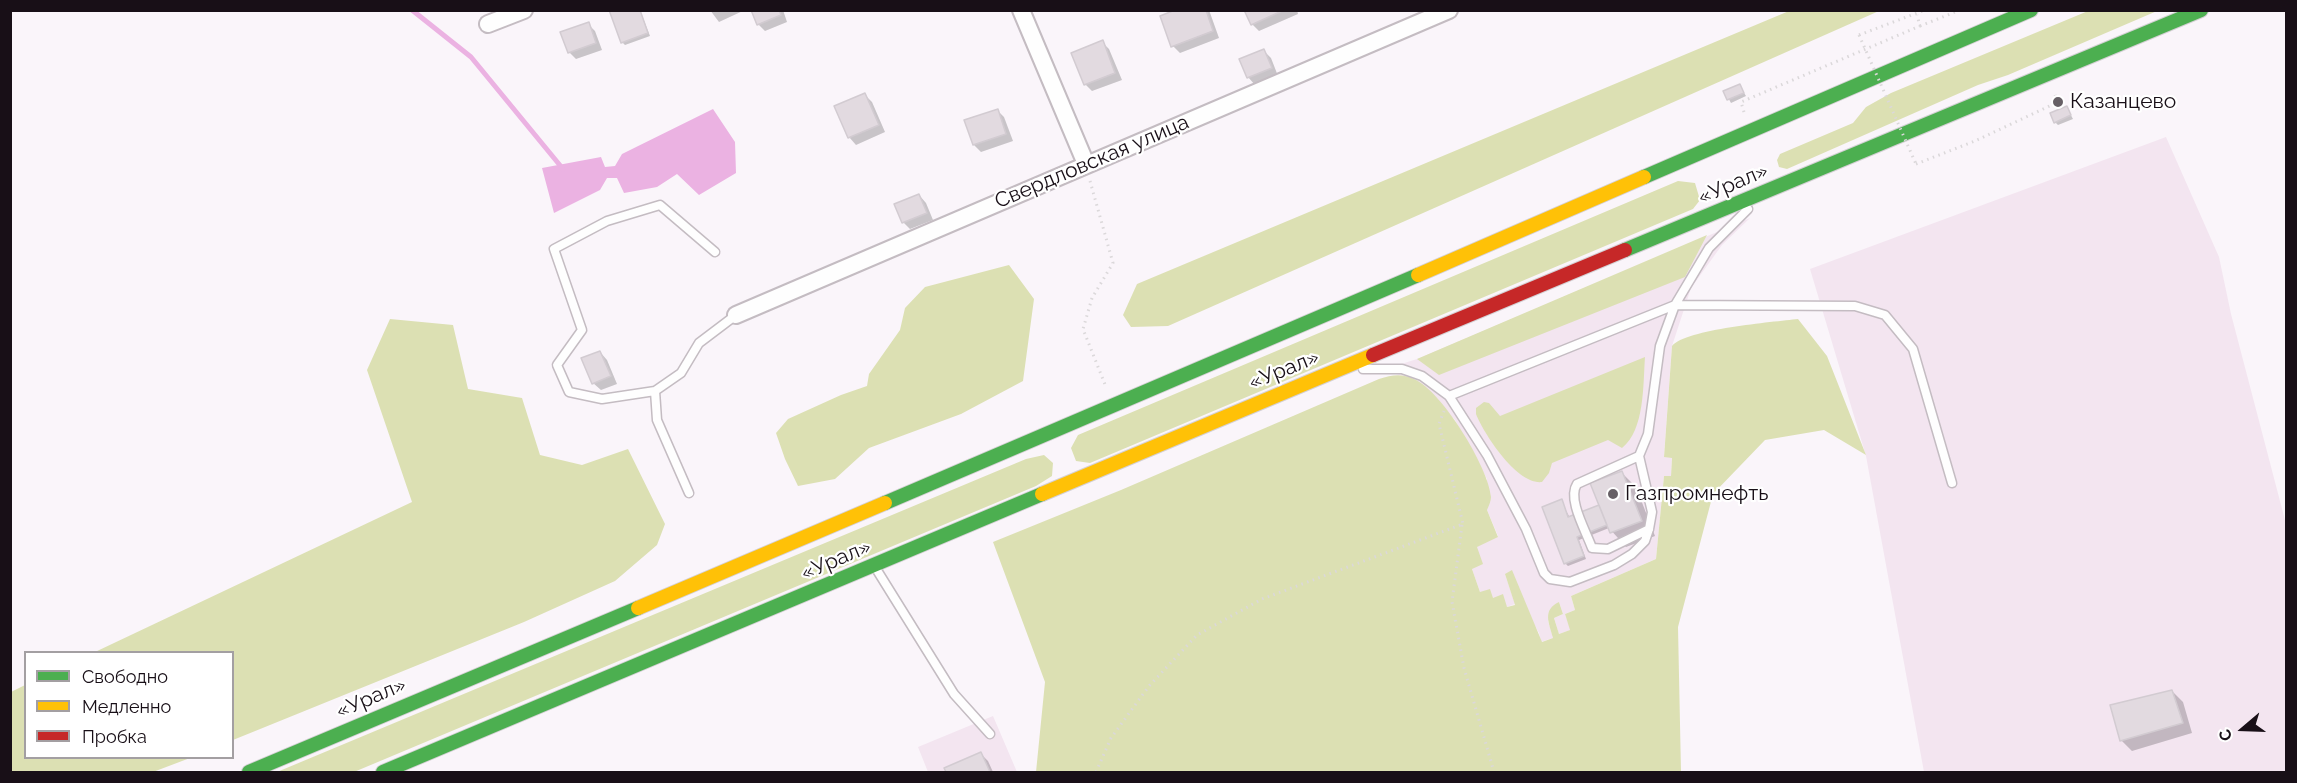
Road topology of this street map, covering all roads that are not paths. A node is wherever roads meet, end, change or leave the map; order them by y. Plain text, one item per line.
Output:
1 (524, 10) edge
2 (1021, 10) edge
3 (1449, 10) edge
4 (2031, 10) edge
5 (2201, 10) edge
6 (488, 24) dead end
7 (1086, 164) junction
8 (1786, 185) junction
9 (716, 252) dead end
10 (1674, 305) junction
11 (736, 315) joint
12 (1341, 369) junction
13 (655, 391) junction
14 (1449, 396) junction
15 (1640, 456) junction
16 (1952, 483) dead end
17 (689, 493) dead end
18 (1649, 529) junction
19 (874, 566) junction
20 (990, 734) dead end
21 (249, 772) edge
22 (383, 772) edge

1 - 6 street
2 - 7 street
3 - 7 street, Свердловская улица
4 - 21 main road, «Урал»
5 - 8 main road, «Урал»
7 - 11 street, Свердловская улица
8 - 10 lane
8 - 12 main road, «Урал»
9 - 13 lane
10 - 14 lane
10 - 15 lane
10 - 16 lane
11 - 13 lane
12 - 14 lane
12 - 19 main road, «Урал»
13 - 17 lane
14 - 18 lane
15 - 18 lane
15 - 18 lane
19 - 20 lane
19 - 22 main road, «Урал»

